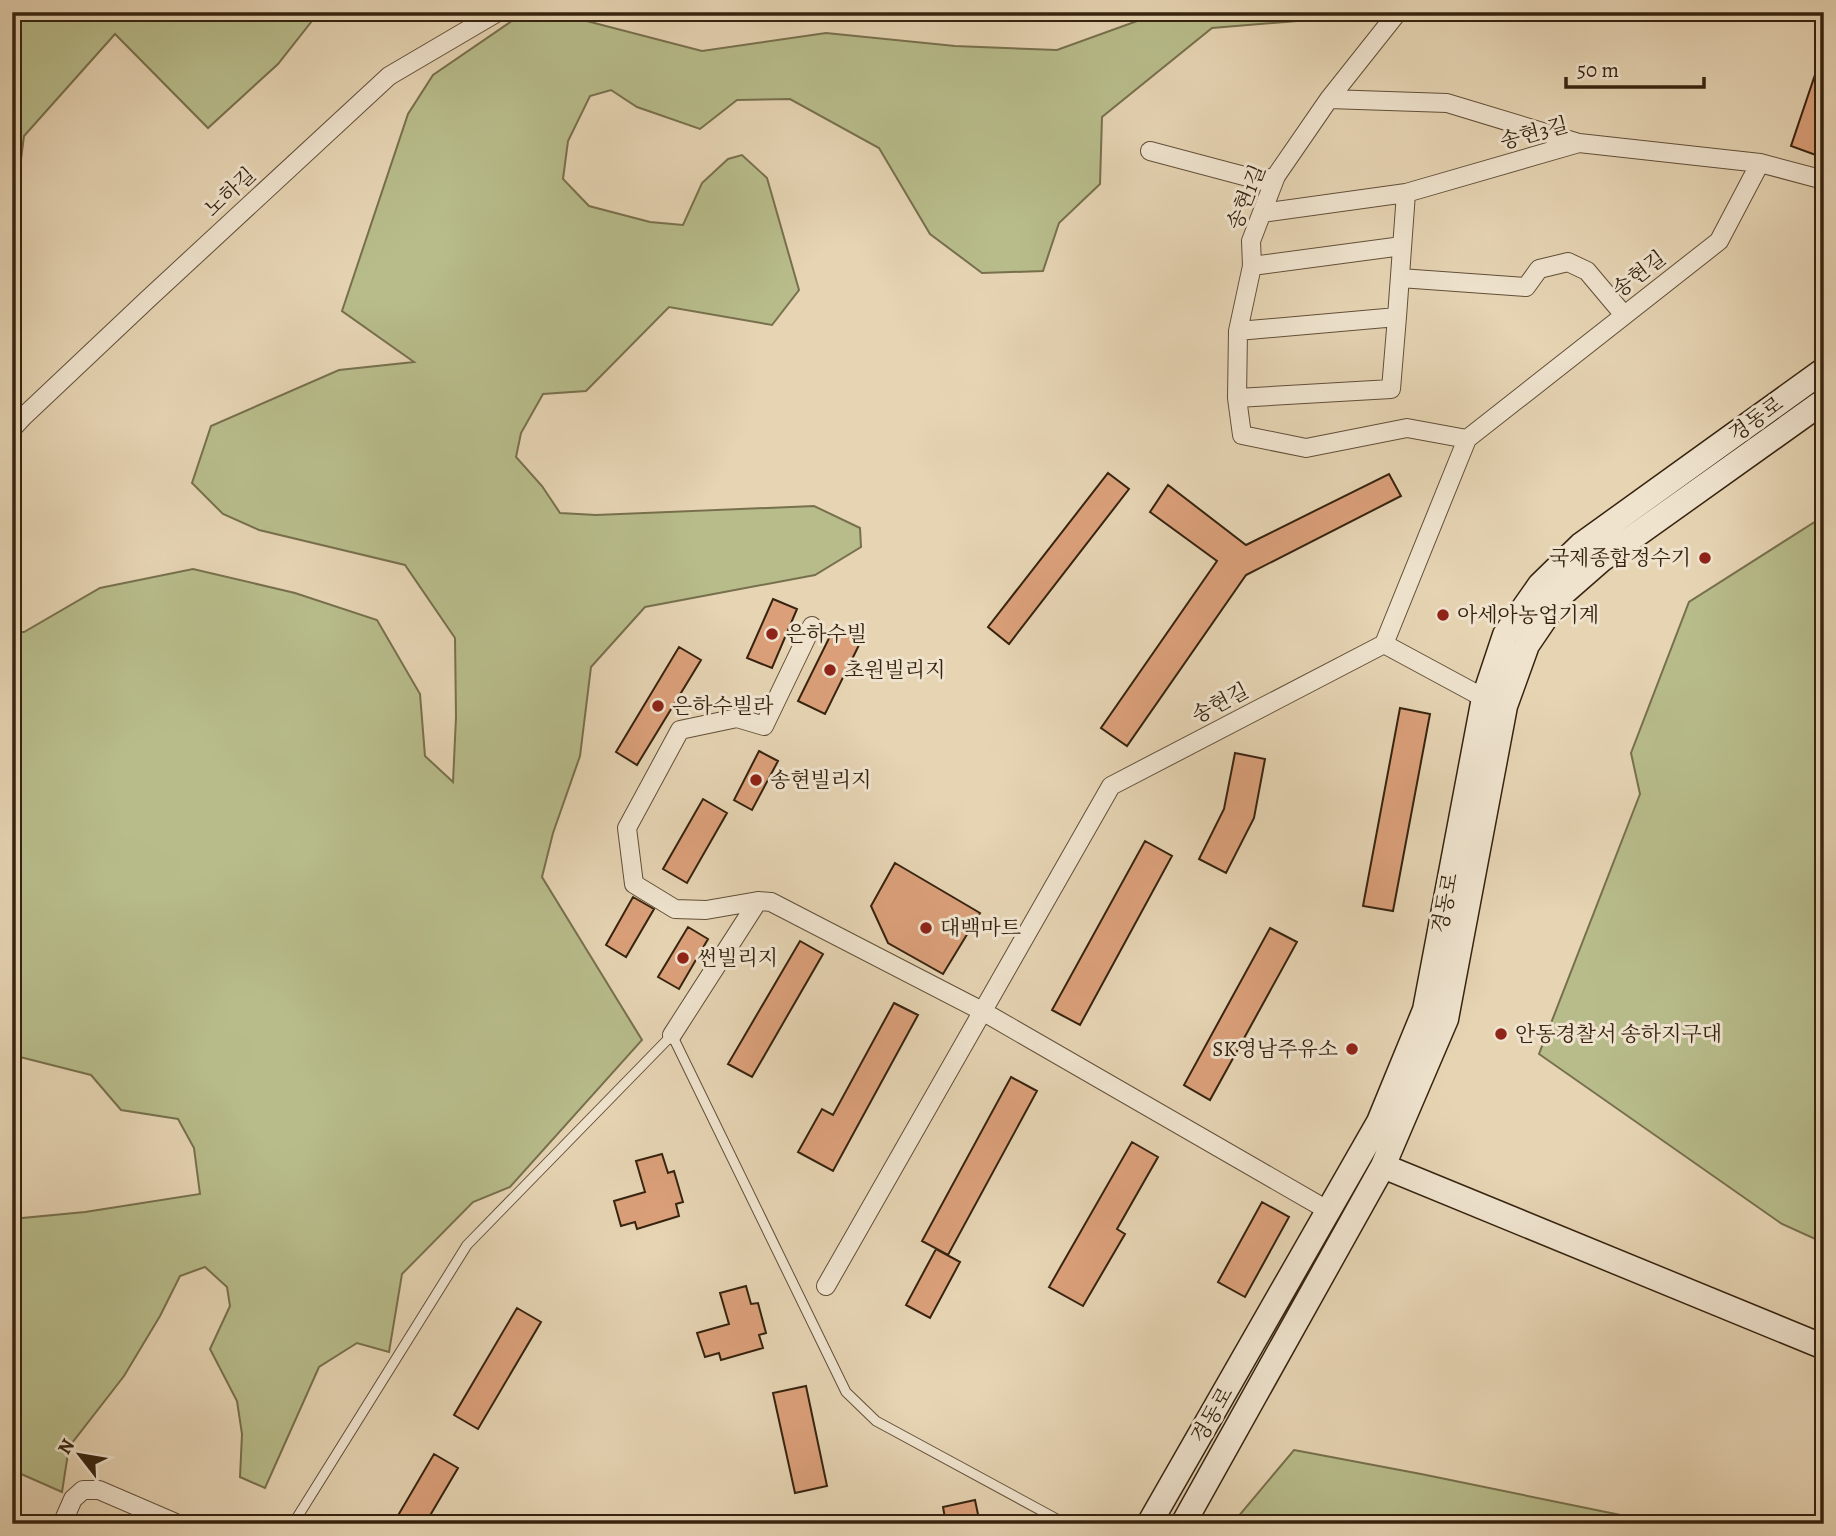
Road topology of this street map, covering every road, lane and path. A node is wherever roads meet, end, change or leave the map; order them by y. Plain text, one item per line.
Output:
1 (498, 12) edge
2 (1398, 12) edge
3 (1329, 99) junction
4 (1578, 143) junction
5 (1150, 151) dead end
6 (1760, 163) junction
7 (1276, 176) junction
8 (1824, 180) edge
9 (1406, 193) junction
10 (1262, 213) junction
11 (1402, 246) junction
12 (1252, 266) junction
13 (1400, 278) junction
14 (1624, 315) junction
15 (1397, 317) junction
16 (1238, 331) junction
17 (1824, 370) edge
18 (1237, 398) junction
19 (1824, 401) edge
20 (12, 429) edge
21 (1467, 439) junction
22 (812, 626) dead end
23 (1384, 644) junction
24 (1484, 698) junction
25 (758, 901) junction
26 (982, 1012) junction
27 (672, 1035) junction
28 (1383, 1166) junction
29 (1329, 1211) junction
30 (826, 1286) dead end
31 (1824, 1347) edge
32 (62, 1524) edge
33 (178, 1524) edge
34 (293, 1524) edge
35 (1066, 1524) edge
36 (1149, 1524) edge
37 (1184, 1524) edge

1 - 20 street, 노하길
2 - 3 street, 송현1길
3 - 4 street
3 - 7 street, 송현1길
4 - 6 street, 송현3길
4 - 9 street, 송현3길
5 - 7 street
6 - 8 street
6 - 14 street, 송현길
7 - 10 street, 송현1길
9 - 10 street, 송현3길
9 - 11 street
10 - 12 street, 송현1길
11 - 12 street
11 - 13 street
12 - 16 street, 송현1길
13 - 14 street
13 - 15 street
14 - 21 street, 송현길
15 - 16 street
15 - 18 street
16 - 18 street, 송현1길
17 - 24 street, 경동로
18 - 21 street, 송현1길
19 - 28 street, 경동로
21 - 23 street, 송현길
22 - 25 street
23 - 24 street
23 - 26 street, 송현길
24 - 29 street, 경동로
25 - 26 street
25 - 27 street
26 - 29 street
26 - 30 street, 송현길
27 - 34 lane
27 - 35 lane
28 - 31 street
28 - 37 street, 경동로
29 - 36 street, 경동로
32 - 33 street

